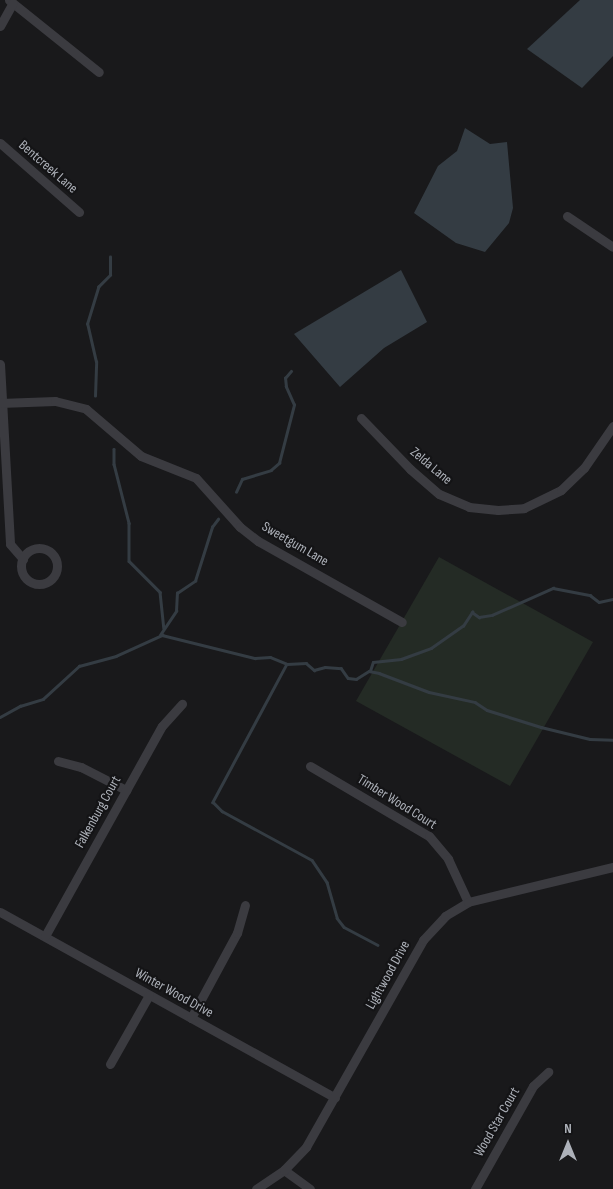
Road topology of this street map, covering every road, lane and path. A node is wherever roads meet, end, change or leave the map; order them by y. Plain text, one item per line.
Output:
1 (11, 2) edge
2 (0, 26) edge
3 (98, 72) dead end
4 (0, 143) edge
5 (79, 212) dead end
6 (567, 216) dead end
7 (613, 247) edge
8 (0, 364) edge
9 (2, 403) edge
10 (361, 418) dead end
11 (613, 426) edge
12 (0, 544) edge
13 (10, 544) junction
14 (23, 559) junction
15 (402, 622) dead end
16 (182, 704) dead end
17 (58, 761) dead end
18 (310, 766) dead end
19 (126, 790) junction
20 (613, 867) edge
21 (468, 902) junction
22 (245, 904) dead end
23 (0, 912) edge
24 (44, 936) junction
25 (149, 995) junction
26 (191, 1018) junction
27 (110, 1064) dead end
28 (548, 1072) dead end
29 (335, 1098) junction
30 (284, 1170) junction
31 (256, 1189) edge
32 (310, 1189) edge
33 (475, 1189) edge

1 - 2 street
1 - 3 street
4 - 5 street, Bentcreek Lane
6 - 7 street
8 - 9 street
9 - 13 street
9 - 15 street, Sweetgum Lane
10 - 11 street, Zelda Lane
12 - 13 street
13 - 14 street
14 - 14 street
16 - 19 street, Falkenburg Court
17 - 19 street
18 - 21 street, Timber Wood Court
19 - 24 street, Falkenburg Court
20 - 21 street, Lightwood Drive
21 - 29 street, Lightwood Drive
22 - 26 street
23 - 24 street, Winter Wood Drive
24 - 25 street, Winter Wood Drive
25 - 26 street, Winter Wood Drive
25 - 27 street
26 - 29 street, Winter Wood Drive
28 - 33 street, Wood Star Court
29 - 30 street, Lightwood Drive
30 - 31 street, Lightwood Drive
30 - 32 street

